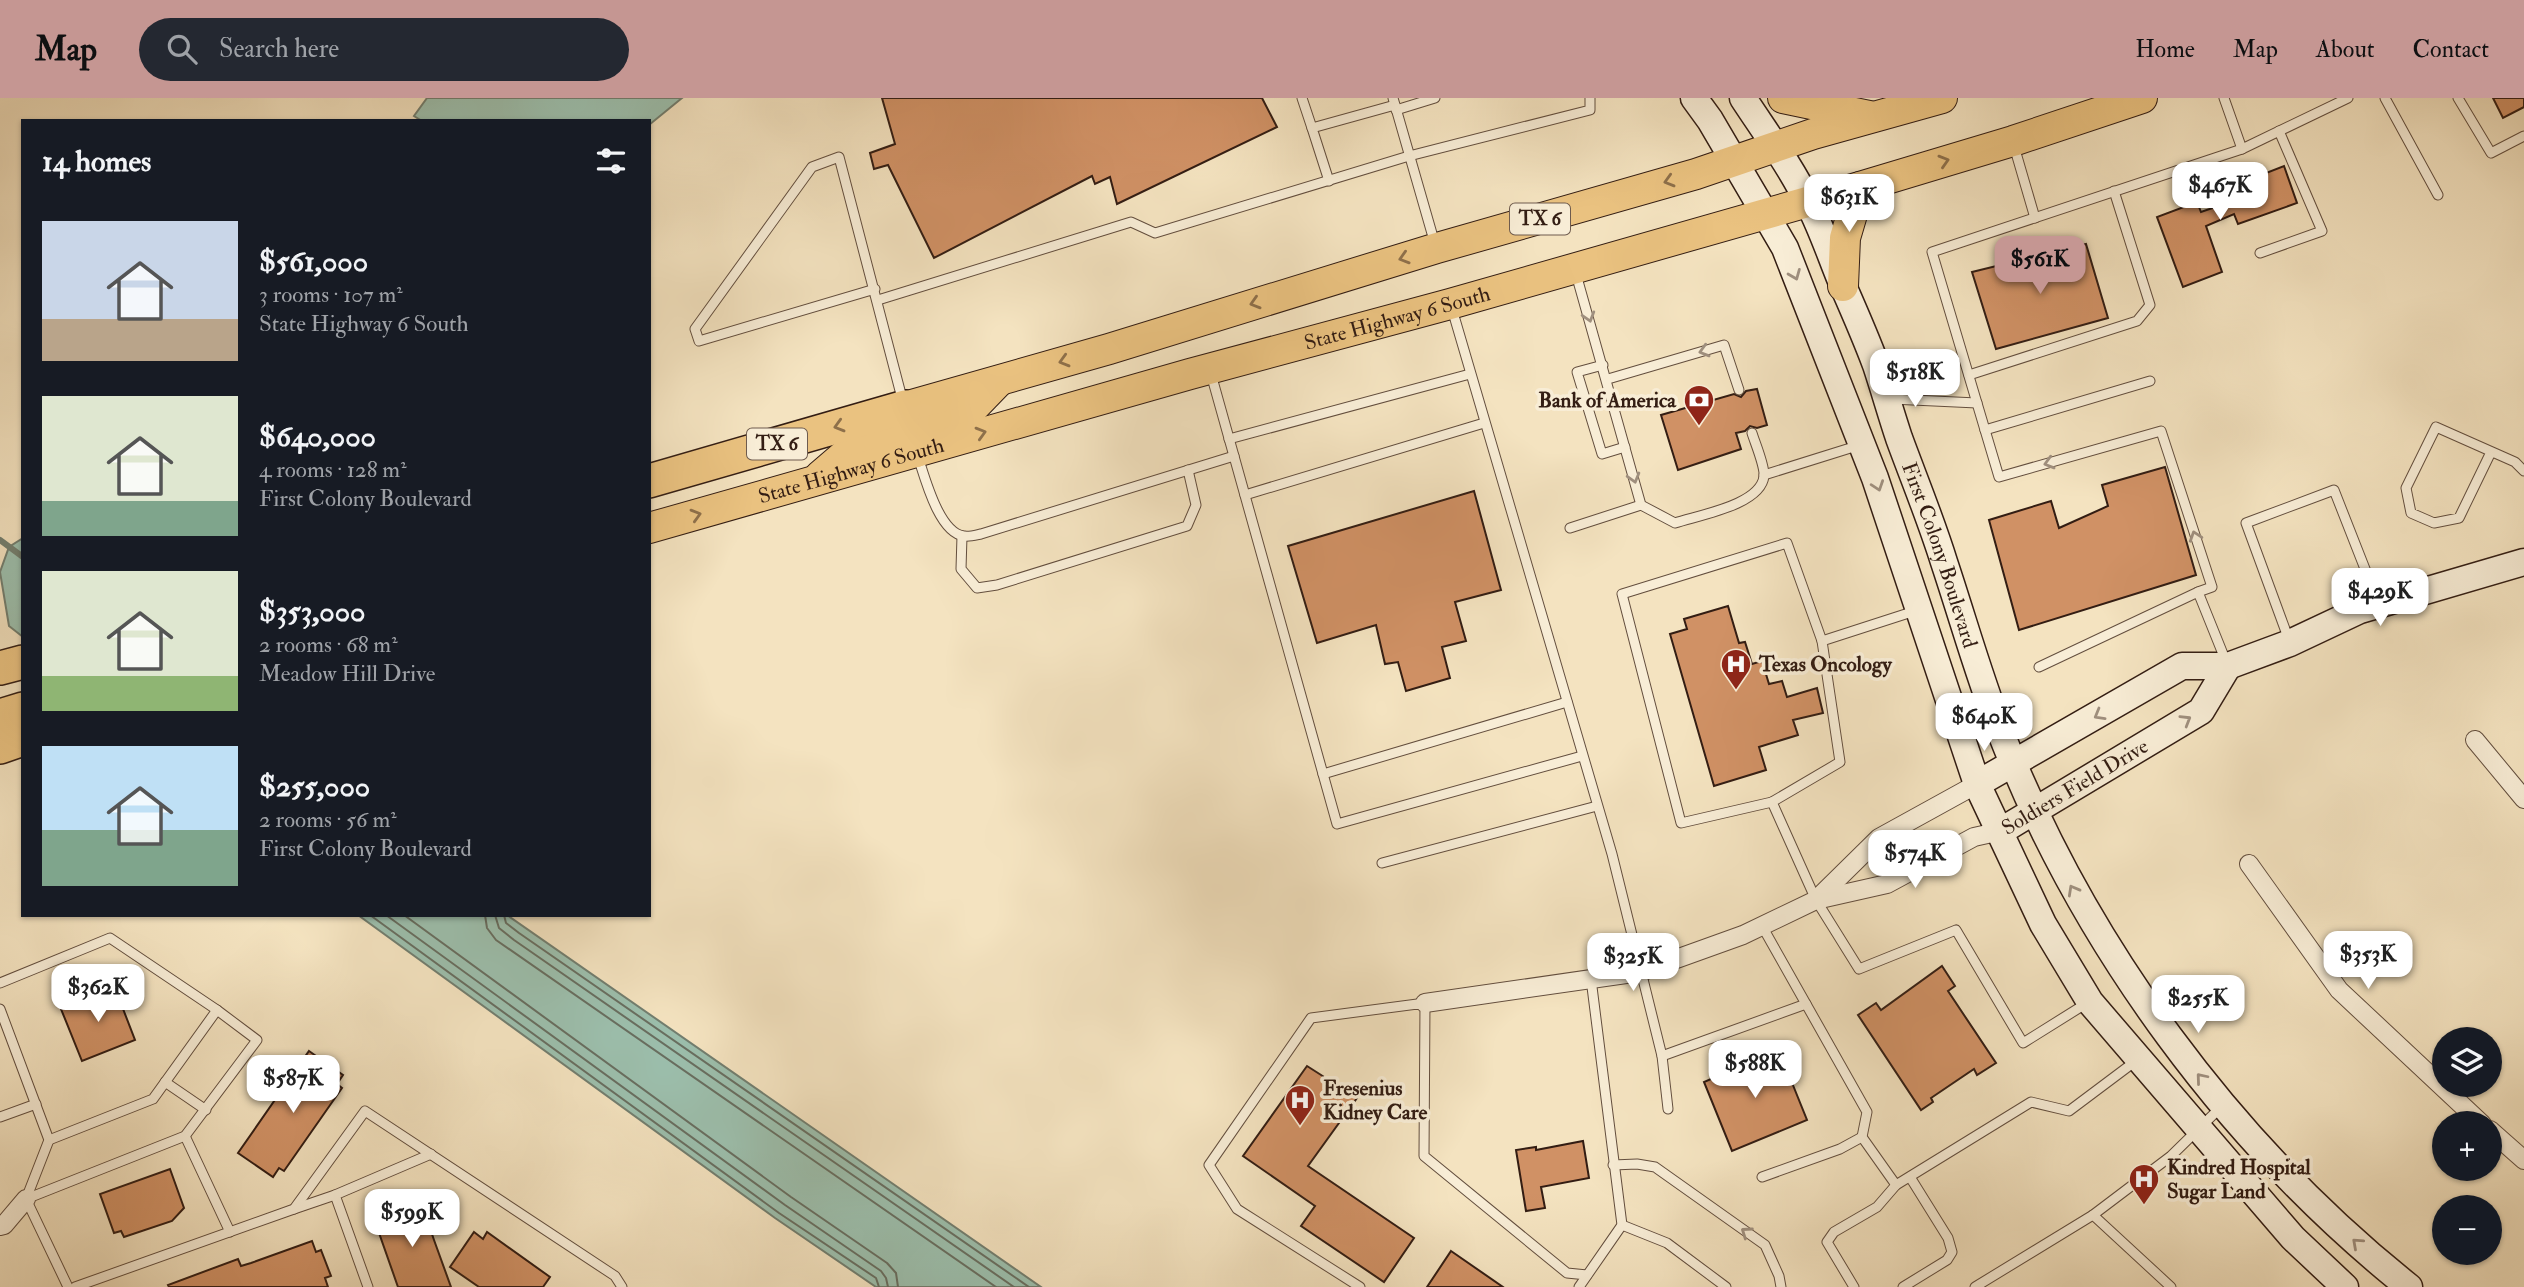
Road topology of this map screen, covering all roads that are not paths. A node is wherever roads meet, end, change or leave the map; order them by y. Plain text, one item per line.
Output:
1 (1302, 98) edge
2 (1435, 98) edge
3 (1590, 98) edge
4 (1694, 98) edge
5 (1743, 98) edge
6 (1783, 98) edge
7 (1942, 98) edge
8 (2142, 98) edge
9 (2224, 98) edge
10 (2348, 98) edge
11 (2385, 98) edge
12 (2458, 98) edge
13 (1395, 105) edge
14 (1873, 117) junction
15 (1312, 128) junction
16 (2279, 131) junction
17 (2524, 135) edge
18 (2012, 141) junction
19 (1776, 146) junction
20 (2242, 149) junction
21 (1409, 156) junction
22 (1734, 160) junction
23 (1329, 181) junction
24 (1860, 187) junction
25 (2114, 191) junction
26 (2438, 195) dead end
27 (1808, 201) junction
28 (1765, 214) junction
29 (2035, 218) junction
30 (1437, 248) junction
31 (2260, 253) dead end
32 (1574, 268) junction
33 (1843, 286) junction
34 (875, 289) junction
35 (878, 300) junction
36 (1450, 304) junction
37 (1603, 365) junction
38 (1209, 369) junction
39 (1470, 374) junction
40 (1969, 375) junction
41 (1608, 379) junction
42 (1000, 380) junction
43 (2150, 381) dead end
44 (1739, 390) dead end
45 (1887, 399) junction
46 (1977, 402) junction
47 (905, 407) junction
48 (1485, 423) junction
49 (1985, 430) junction
50 (1752, 433) dead end
51 (1229, 439) junction
52 (1862, 444) junction
53 (1625, 447) junction
54 (916, 452) junction
55 (2491, 452) junction
56 (1234, 456) junction
57 (1188, 470) junction
58 (2524, 471) edge
59 (1764, 475) junction
60 (651, 480) edge
61 (814, 481) junction
62 (1245, 495) junction
63 (1641, 505) junction
64 (651, 527) edge
65 (1570, 528) dead end
66 (962, 536) junction
67 (2524, 562) edge
68 (2198, 592) junction
69 (2379, 604) junction
70 (1920, 610) junction
71 (1822, 641) junction
72 (2290, 643) junction
73 (2228, 666) junction
74 (2039, 667) dead end
75 (1567, 702) junction
76 (21, 710) edge
77 (0, 716) edge
78 (21, 740) edge
79 (2475, 740) dead end
80 (0, 747) edge
81 (1582, 756) junction
82 (2014, 763) junction
83 (1323, 774) junction
84 (1977, 784) junction
85 (2524, 799) edge
86 (1772, 802) junction
87 (1597, 806) junction
88 (2036, 811) junction
89 (2001, 831) junction
90 (1382, 863) dead end
91 (2249, 864) dead end
92 (1816, 900) junction
93 (1762, 926) junction
94 (1640, 972) junction
95 (1591, 979) junction
96 (0, 983) edge
97 (2090, 1002) junction
98 (1425, 1003) junction
99 (1806, 1004) junction
100 (0, 1009) edge
101 (217, 1010) junction
102 (1662, 1056) junction
103 (2138, 1059) junction
104 (165, 1082) junction
105 (36, 1104) junction
106 (2224, 1104) junction
107 (206, 1110) junction
108 (1668, 1110) dead end
109 (2468, 1111) edge
110 (0, 1117) edge
111 (2198, 1128) junction
112 (185, 1136) junction
113 (1862, 1137) junction
114 (49, 1140) junction
115 (2502, 1141) edge
116 (431, 1154) junction
117 (2524, 1160) edge
118 (1613, 1165) junction
119 (1762, 1177) dead end
120 (1910, 1177) junction
121 (1896, 1185) junction
122 (335, 1195) junction
123 (26, 1199) junction
124 (295, 1209) junction
125 (2093, 1215) junction
126 (1622, 1225) junction
127 (0, 1226) edge
128 (230, 1232) junction
129 (1587, 1275) junction
130 (68, 1287) edge
131 (75, 1287) edge
132 (368, 1287) edge
133 (622, 1287) edge
134 (1360, 1287) edge
135 (1579, 1287) edge
136 (1726, 1287) edge
137 (1781, 1287) edge
138 (1854, 1287) edge
139 (1903, 1287) edge
140 (1975, 1287) edge
141 (2171, 1287) edge
142 (2345, 1287) edge
143 (2409, 1287) edge

1 - 15 lane
2 - 13 lane
3 - 21 lane
4 - 22 main road, First Colony Boulevard
5 - 19 main road, First Colony Boulevard
6 - 14 main road
7 - 14 main road, TX 6
8 - 18 main road, State Highway 6 South / TX 6
9 - 20 lane
10 - 16 lane
11 - 26 lane
12 - 17 lane
13 - 15 lane
13 - 21 lane
14 - 19 main road, TX 6
15 - 23 lane
16 - 20 lane
16 - 31 lane
24 -> 18 main road, State Highway 6 South / TX 6
18 - 29 lane
19 - 22 main road, TX 6
19 - 27 main road, First Colony Boulevard
20 - 25 lane
21 - 23 lane
21 - 30 lane
22 - 28 main road, First Colony Boulevard
22 -> 30 main road, TX 6
23 - 35 lane
24 - 27 main road, State Highway 6 South / TX 6
24 - 33 main road
25 - 29 lane
25 - 40 lane
27 - 28 main road, State Highway 6 South / TX 6
27 - 33 main road, First Colony Boulevard
28 - 32 main road, State Highway 6 South / TX 6
28 -> 52 main road, First Colony Boulevard
29 - 40 lane
30 -> 42 main road, TX 6
32 - 36 main road, State Highway 6 South / TX 6
32 -> 37 lane
33 - 45 main road, First Colony Boulevard
34 - 34 lane
34 - 35 lane
35 - 47 lane
36 - 38 main road, State Highway 6 South / TX 6
36 - 39 lane
37 - 41 lane
37 - 53 lane
38 - 51 lane
54 -> 38 main road, State Highway 6 South / TX 6
39 - 48 lane
39 - 51 lane
40 - 46 lane
44 -> 41 lane
41 - 53 lane
42 - 47 main road, TX 6
42 - 54 main road
43 - 49 lane
45 - 46 lane
45 - 82 main road, First Colony Boulevard
46 - 49 lane
47 -> 60 highway, TX 6
47 - 61 main road
48 - 62 lane
48 - 75 lane
68 -> 49 lane
50 - 59 lane
51 - 56 lane
52 - 59 lane
52 -> 70 main road, First Colony Boulevard
53 -> 63 lane
54 - 61 main road, State Highway 6 South / TX 6
54 - 66 lane
55 - 55 lane
55 - 58 lane
56 - 57 lane
56 - 62 lane
57 - 66 lane
57 - 66 lane
59 - 63 lane
64 -> 61 main road, State Highway 6 South / TX 6
62 - 83 lane
63 - 65 lane
67 - 69 main road, Soldiers Field Drive
68 - 73 lane
68 - 74 lane
69 - 72 main road, Soldiers Field Drive
69 - 72 lane
70 - 71 lane
70 - 84 main road, First Colony Boulevard
71 - 86 lane
71 - 86 lane
72 - 73 main road, Soldiers Field Drive
73 -> 82 main road, Soldiers Field Drive
88 -> 73 main road, Soldiers Field Drive
75 - 81 lane
75 - 83 lane
76 - 77 highway
78 - 80 highway
79 - 85 street
81 - 83 lane
81 - 87 lane
82 - 84 main road, Soldiers Field Drive
82 - 88 main road, First Colony Boulevard
84 - 89 main road, First Colony Boulevard
84 - 92 street, Soldiers Field Drive
86 - 92 lane
87 - 90 lane
87 - 94 lane
88 - 89 main road, Soldiers Field Drive
106 -> 88 main road, First Colony Boulevard
89 - 92 street, Soldiers Field Drive
89 - 97 main road, First Colony Boulevard
91 - 109 street
92 - 93 street, Soldiers Field Drive
92 - 97 lane
93 - 94 street, Soldiers Field Drive
93 - 99 lane
94 - 95 street, Soldiers Field Drive
94 - 102 lane
95 - 98 street, Soldiers Field Drive
95 - 118 lane
96 - 101 lane
97 - 103 main road, First Colony Boulevard
98 - 129 lane
98 - 134 lane
99 - 102 lane
99 - 113 lane
100 - 105 lane
101 - 104 lane
101 - 107 lane
102 - 108 lane
103 - 111 main road, First Colony Boulevard
103 - 120 lane
104 - 107 lane
104 - 114 lane
105 - 110 lane
105 - 114 lane
106 - 111 lane
143 -> 106 main road, First Colony Boulevard
107 - 112 lane
111 - 125 lane
111 - 142 main road, First Colony Boulevard
112 - 123 lane
112 - 128 lane
113 - 119 lane
113 - 121 lane
114 - 123 lane
115 - 117 street
116 - 122 lane
116 - 124 lane
116 - 133 lane
118 - 126 lane
137 -> 118 lane
120 - 121 lane
120 - 139 lane
121 - 138 lane
122 - 124 lane
122 - 132 lane
123 - 127 street
123 - 130 lane
124 - 128 lane
125 - 140 lane
125 - 141 lane
126 - 129 lane
126 - 136 lane
128 - 131 lane
129 - 135 lane

